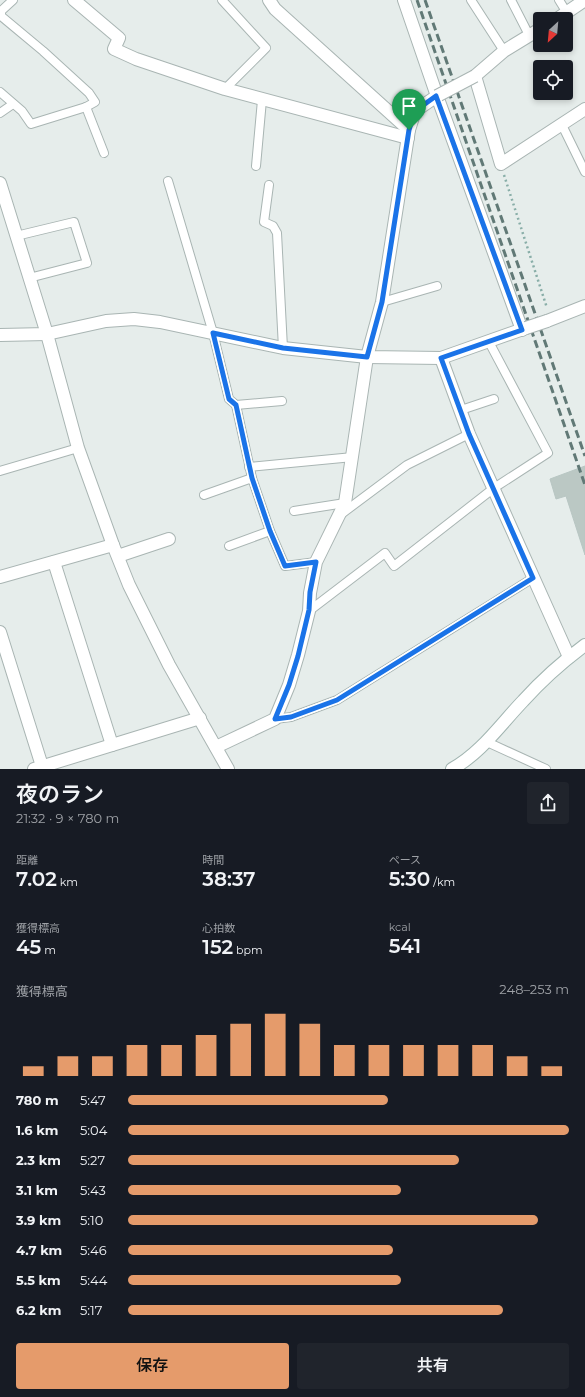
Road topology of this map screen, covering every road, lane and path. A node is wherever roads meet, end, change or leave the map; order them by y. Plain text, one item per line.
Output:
1 (13, 0) edge
2 (74, 0) edge
3 (222, 0) edge
4 (269, 0) edge
5 (404, 0) edge
6 (471, 0) edge
7 (511, 0) edge
8 (558, 0) edge
9 (585, 0) edge
10 (561, 12) edge
11 (568, 12) edge
12 (533, 33) edge
13 (529, 36) junction
14 (504, 51) junction
15 (475, 76) junction
16 (225, 89) junction
17 (0, 92) edge
18 (436, 96) junction
19 (262, 100) junction
20 (13, 104) junction
21 (86, 107) junction
22 (585, 109) edge
23 (0, 113) edge
24 (562, 125) junction
25 (409, 134) junction
26 (104, 153) dead end
27 (501, 164) junction
28 (256, 166) dead end
29 (585, 172) edge
30 (168, 181) dead end
31 (0, 183) edge
32 (269, 185) dead end
33 (3, 202) edge
34 (16, 236) junction
35 (29, 278) junction
36 (437, 286) dead end
37 (382, 302) junction
38 (585, 306) edge
39 (549, 320) junction
40 (524, 329) junction
41 (213, 333) junction
42 (47, 334) junction
43 (0, 335) edge
44 (489, 342) junction
45 (283, 348) junction
46 (367, 357) junction
47 (441, 358) junction
48 (494, 399) dead end
49 (282, 401) dead end
50 (236, 405) junction
51 (461, 410) junction
52 (469, 434) junction
53 (78, 448) junction
54 (353, 457) junction
55 (249, 467) junction
56 (0, 472) edge
57 (252, 478) junction
58 (494, 488) junction
59 (204, 495) dead end
60 (345, 503) junction
61 (294, 511) dead end
62 (340, 515) junction
63 (270, 531) junction
64 (169, 539) dead end
65 (229, 546) dead end
66 (115, 550) junction
67 (54, 562) junction
68 (316, 562) junction
69 (0, 577) edge
70 (533, 578) junction
71 (309, 610) junction
72 (0, 632) edge
73 (585, 645) edge
74 (569, 657) junction
75 (200, 718) junction
76 (275, 719) junction
77 (487, 742) junction
78 (112, 745) junction
79 (216, 747) junction
80 (38, 768) edge
81 (228, 769) edge
82 (452, 769) edge
83 (546, 769) edge

1 - 21 lane
2 - 16 street
3 - 16 lane
4 - 25 street
5 - 18 street
6 - 14 lane
7 - 13 lane
8 - 10 lane
9 - 11 street
12 - 13 street
13 - 14 street
14 - 15 street
15 - 18 street, bridge
15 - 27 street
16 - 19 street
17 - 20 lane
18 - 25 street
18 - 40 street
19 - 25 street
19 - 28 lane
20 - 21 lane
20 - 23 lane
21 - 26 lane
22 - 24 street
24 - 27 street
24 - 29 lane
25 - 37 street
27 - 39 path
30 - 41 lane
31 - 33 street
32 - 45 lane
33 - 34 street
34 - 35 street
34 - 35 lane
35 - 42 street
36 - 37 lane
37 - 46 street
38 - 39 street
39 - 40 street, bridge
40 - 44 street
41 - 42 street
41 - 45 street
41 - 50 lane
42 - 43 street
42 - 53 street
44 - 47 street
44 - 58 lane
45 - 46 street
46 - 47 street
46 - 54 street
47 - 51 street
48 - 51 lane
49 - 50 lane
50 - 55 lane
51 - 52 street
52 - 58 street
52 - 62 lane
53 - 56 lane
53 - 66 street
54 - 55 lane
54 - 60 street
55 - 57 lane
57 - 59 lane
57 - 63 lane
58 - 70 street
58 - 71 lane
60 - 61 lane
60 - 62 street
62 - 68 street
63 - 65 lane
63 - 68 lane
64 - 66 street
66 - 67 street
66 - 75 street
67 - 69 street
67 - 78 street
68 - 71 street
70 - 74 street
70 - 76 lane
71 - 76 street
72 - 80 street
73 - 74 street
74 - 77 street
75 - 78 street
75 - 79 street
76 - 79 street
77 - 82 street
77 - 83 lane
78 - 80 street
79 - 81 street

